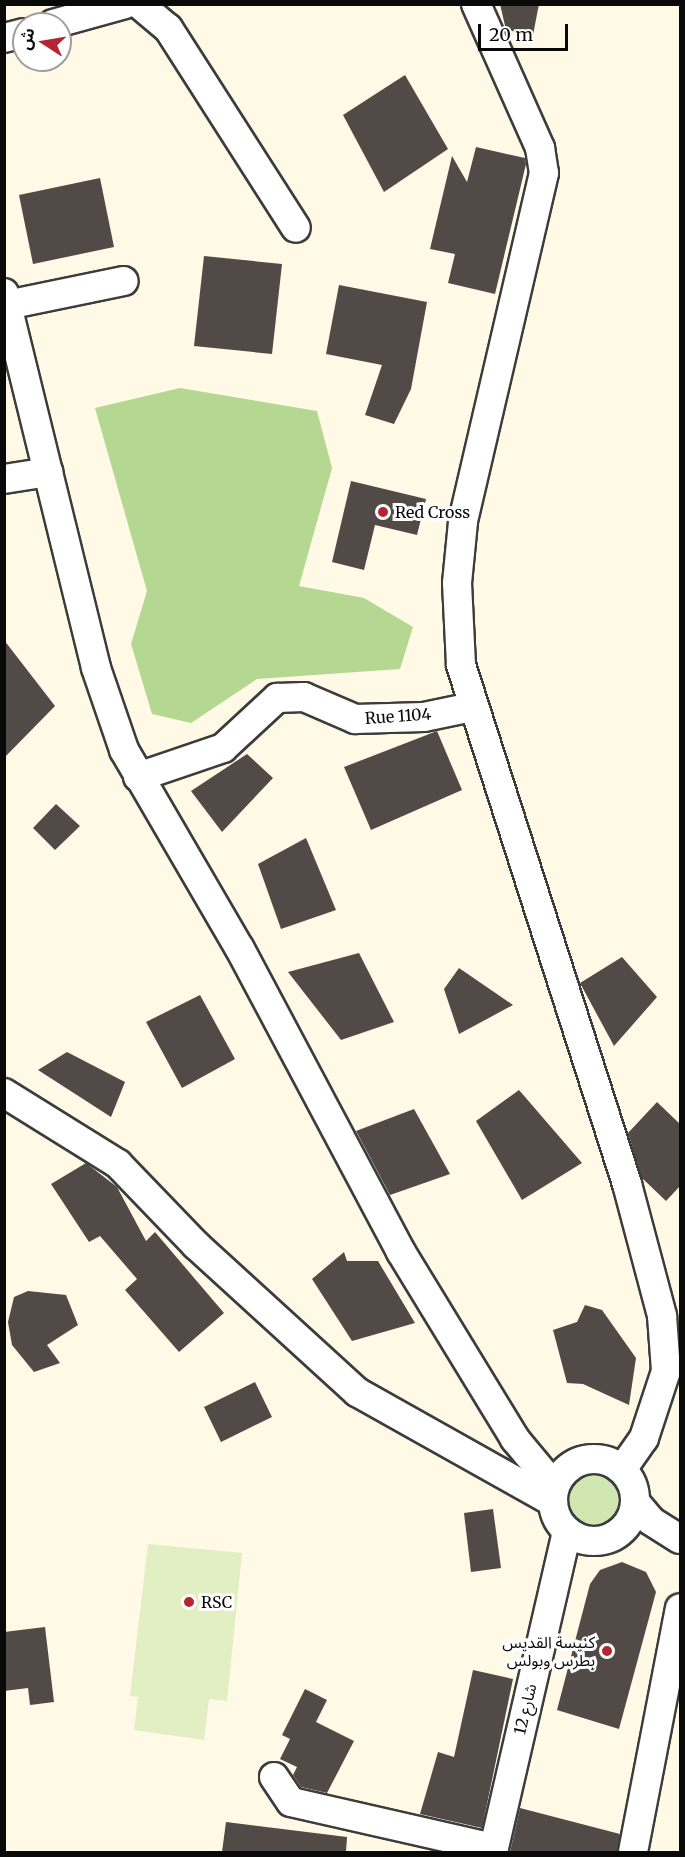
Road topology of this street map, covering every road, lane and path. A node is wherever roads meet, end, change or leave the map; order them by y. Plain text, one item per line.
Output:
1 (125, 4) edge
2 (139, 4) edge
3 (476, 4) edge
4 (72, 19) edge
5 (296, 228) dead end
6 (124, 281) dead end
7 (6, 299) edge
8 (48, 472) junction
9 (4, 479) edge
10 (472, 707) junction
11 (138, 777) junction
12 (4, 1093) edge
13 (622, 1469) junction
14 (554, 1494) junction
15 (636, 1503) junction
16 (567, 1531) junction
17 (681, 1539) edge
18 (681, 1609) edge
19 (274, 1777) dead end
20 (493, 1850) edge
21 (633, 1852) edge

1 - 4 street
2 - 5 street
3 - 10 street
6 - 7 street
7 - 8 street
8 - 9 street
8 - 11 street
10 - 11 street, Rue 1104
10 - 13 street
11 - 14 street
12 - 14 street
13 - 14 street
13 - 15 street
14 - 16 street
15 - 16 street
15 - 17 street
16 - 20 street, شارع 12
18 - 21 street
19 - 20 street

